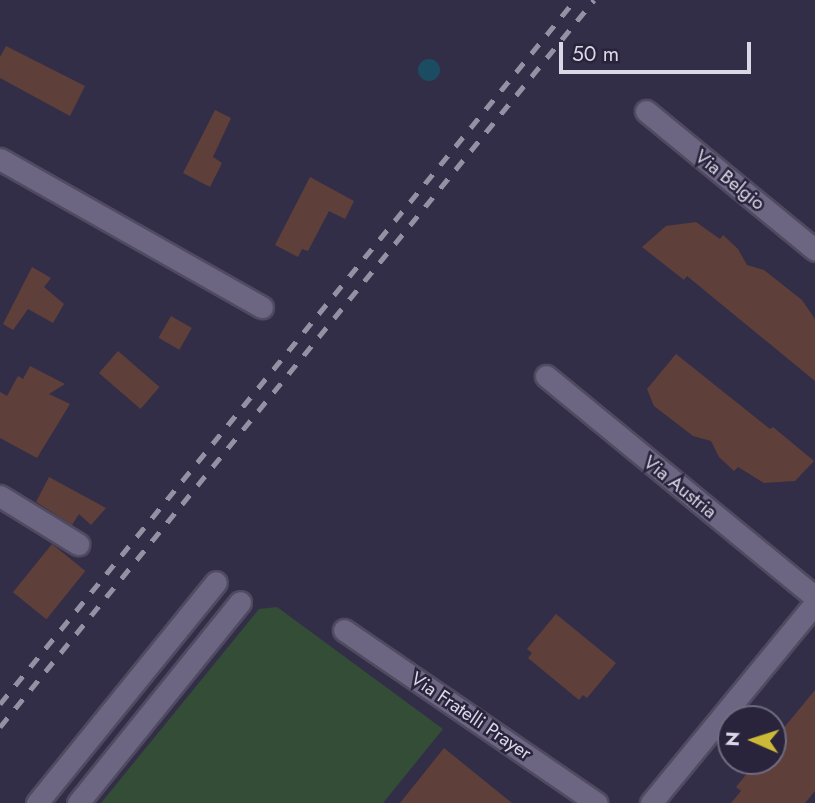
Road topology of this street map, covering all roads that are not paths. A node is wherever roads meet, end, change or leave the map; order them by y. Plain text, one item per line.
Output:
1 (646, 111) dead end
2 (0, 159) edge
3 (815, 250) edge
4 (262, 307) dead end
5 (545, 376) dead end
6 (0, 496) edge
7 (78, 544) dead end
8 (216, 582) dead end
9 (815, 597) edge
10 (240, 602) dead end
11 (815, 603) edge
12 (344, 630) dead end
13 (37, 803) edge
14 (78, 803) edge
15 (597, 803) edge
16 (651, 803) edge

1 - 3 street, Via Belgio
2 - 4 street
5 - 9 street, Via Austria
6 - 7 street
8 - 13 street
10 - 14 street
11 - 16 street
12 - 15 street, Via Fratelli Prayer

